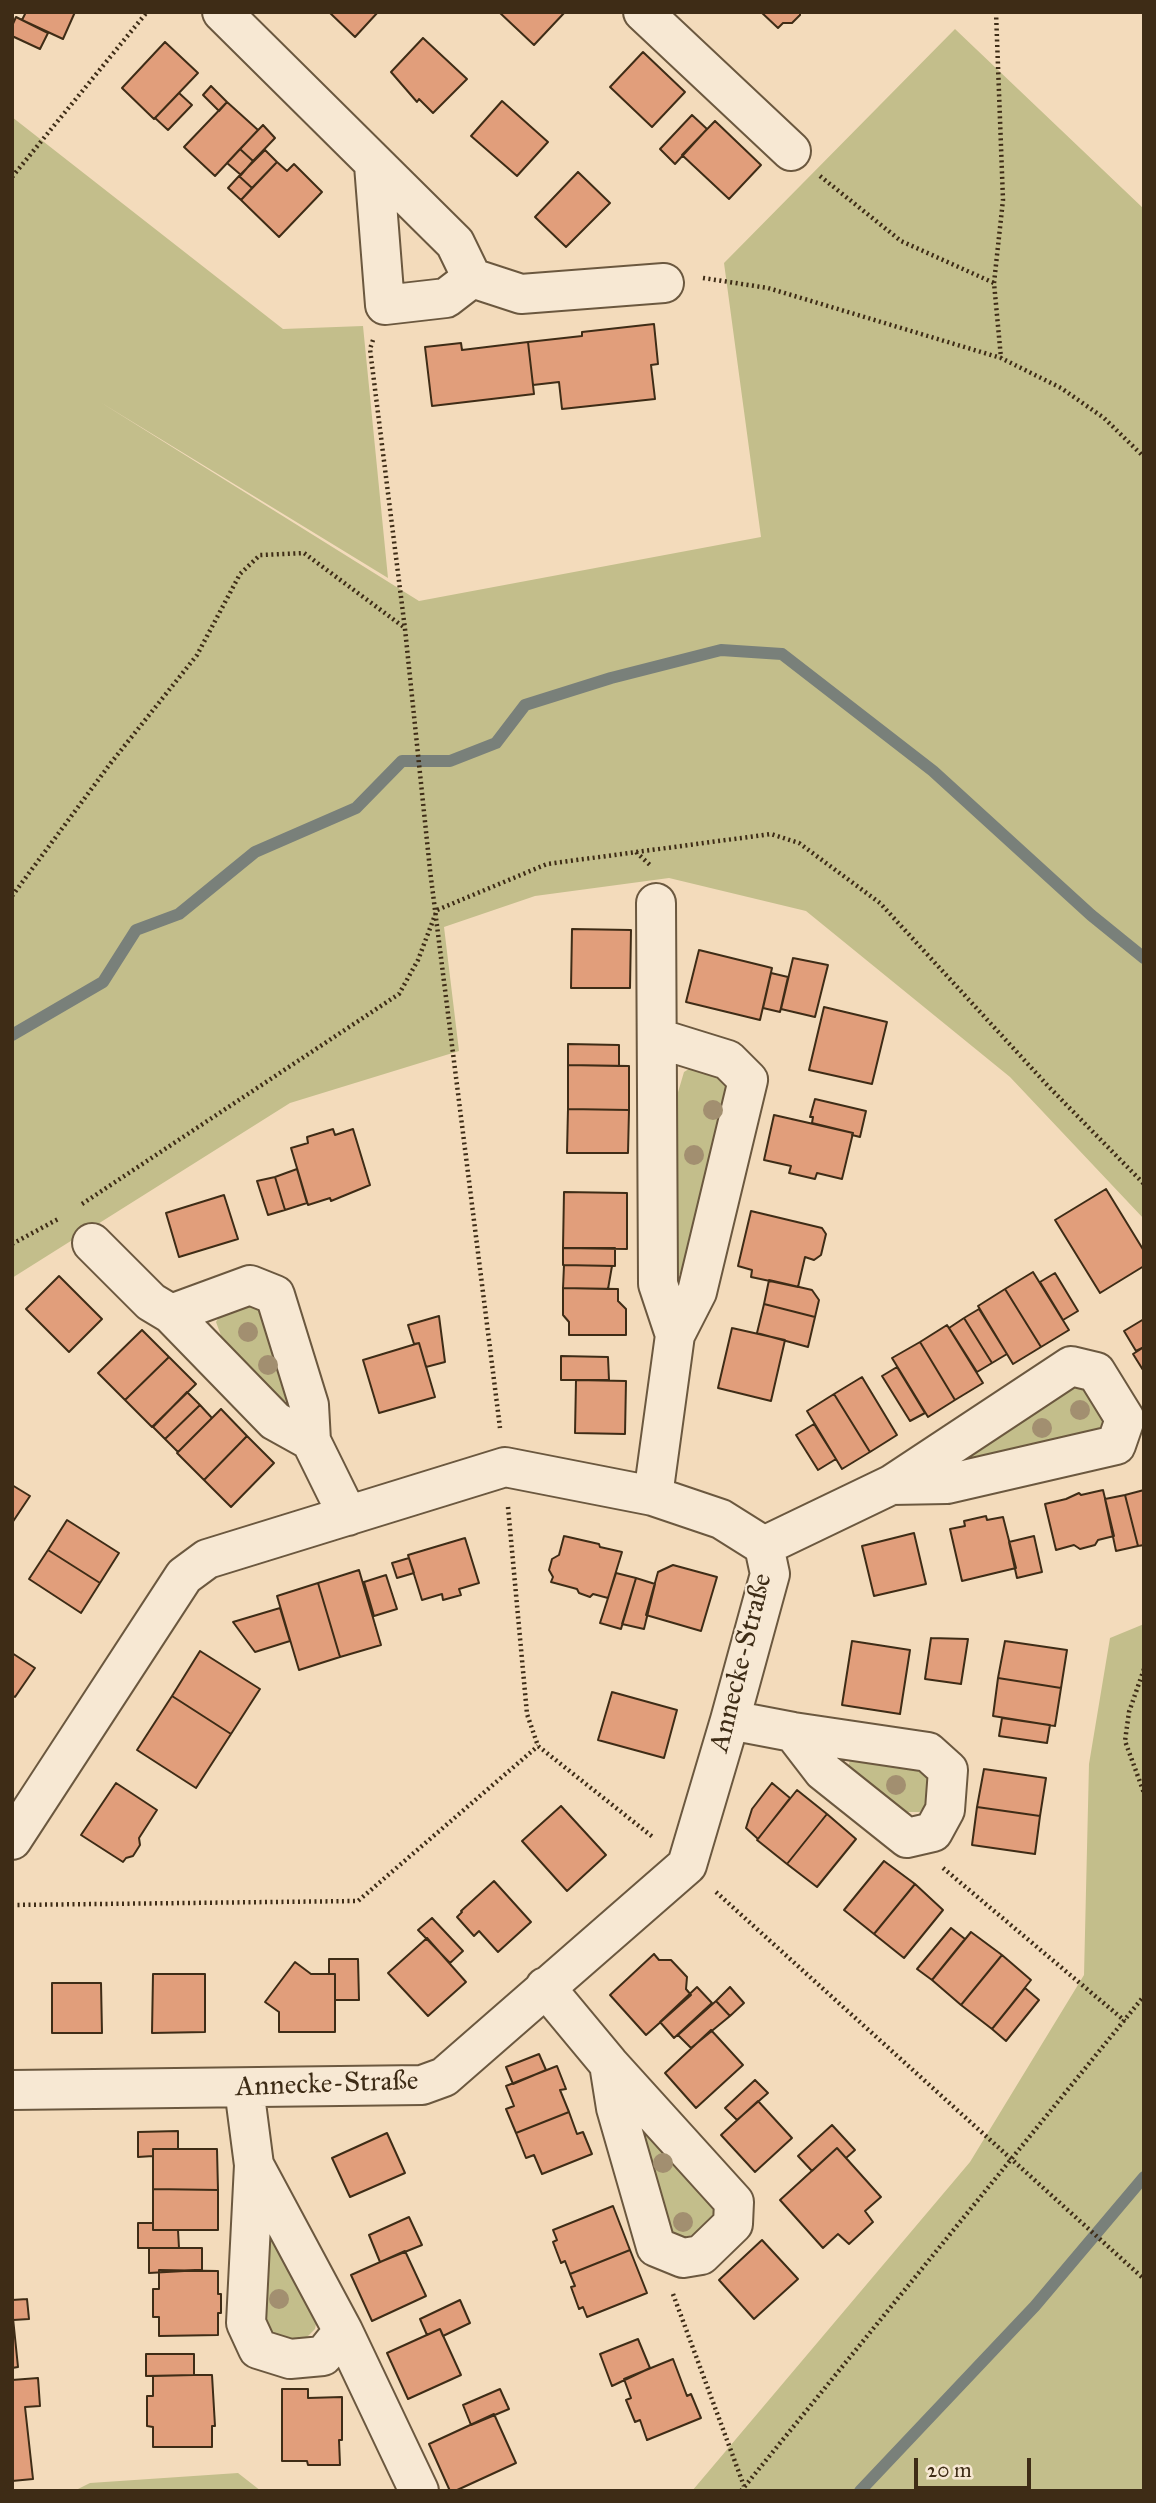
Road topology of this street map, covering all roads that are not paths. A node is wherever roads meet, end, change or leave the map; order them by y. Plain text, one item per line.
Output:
1 (222, 12) edge
2 (643, 12) edge
3 (791, 151) road end
4 (374, 165) junction
5 (472, 278) junction
6 (664, 283) road end
7 (656, 903) dead end
8 (657, 1038) junction
9 (92, 1243) dead end
10 (171, 1314) junction
11 (675, 1335) junction
12 (311, 1441) junction
13 (891, 1485) junction
14 (653, 1496) junction
15 (348, 1516) junction
16 (764, 1546) junction
17 (730, 1720) junction
18 (793, 1732) junction
19 (12, 1840) edge
20 (545, 1987) junction
21 (609, 2064) junction
22 (244, 2088) junction
23 (12, 2090) edge
24 (254, 2165) junction
25 (343, 2331) junction
26 (419, 2491) edge

1 - 4 street
2 - 3 street
4 - 5 street
4 - 5 street
5 - 6 street
7 - 8 street
8 - 11 street
8 - 11 street
9 - 10 street
10 - 12 street
10 - 12 street
11 - 14 street
12 - 15 street
13 - 13 street
13 - 16 street
14 - 15 street, Annecke-Straße
14 - 16 street, Annecke-Straße
15 - 19 street, Annecke-Straße
16 - 17 street, Annecke-Straße
17 - 18 street
17 - 20 street, Annecke-Straße
18 - 18 street
20 - 21 street
20 - 22 street, Annecke-Straße
21 - 21 street
22 - 23 street, Annecke-Straße
22 - 24 street
24 - 25 street
24 - 25 street
25 - 26 street

